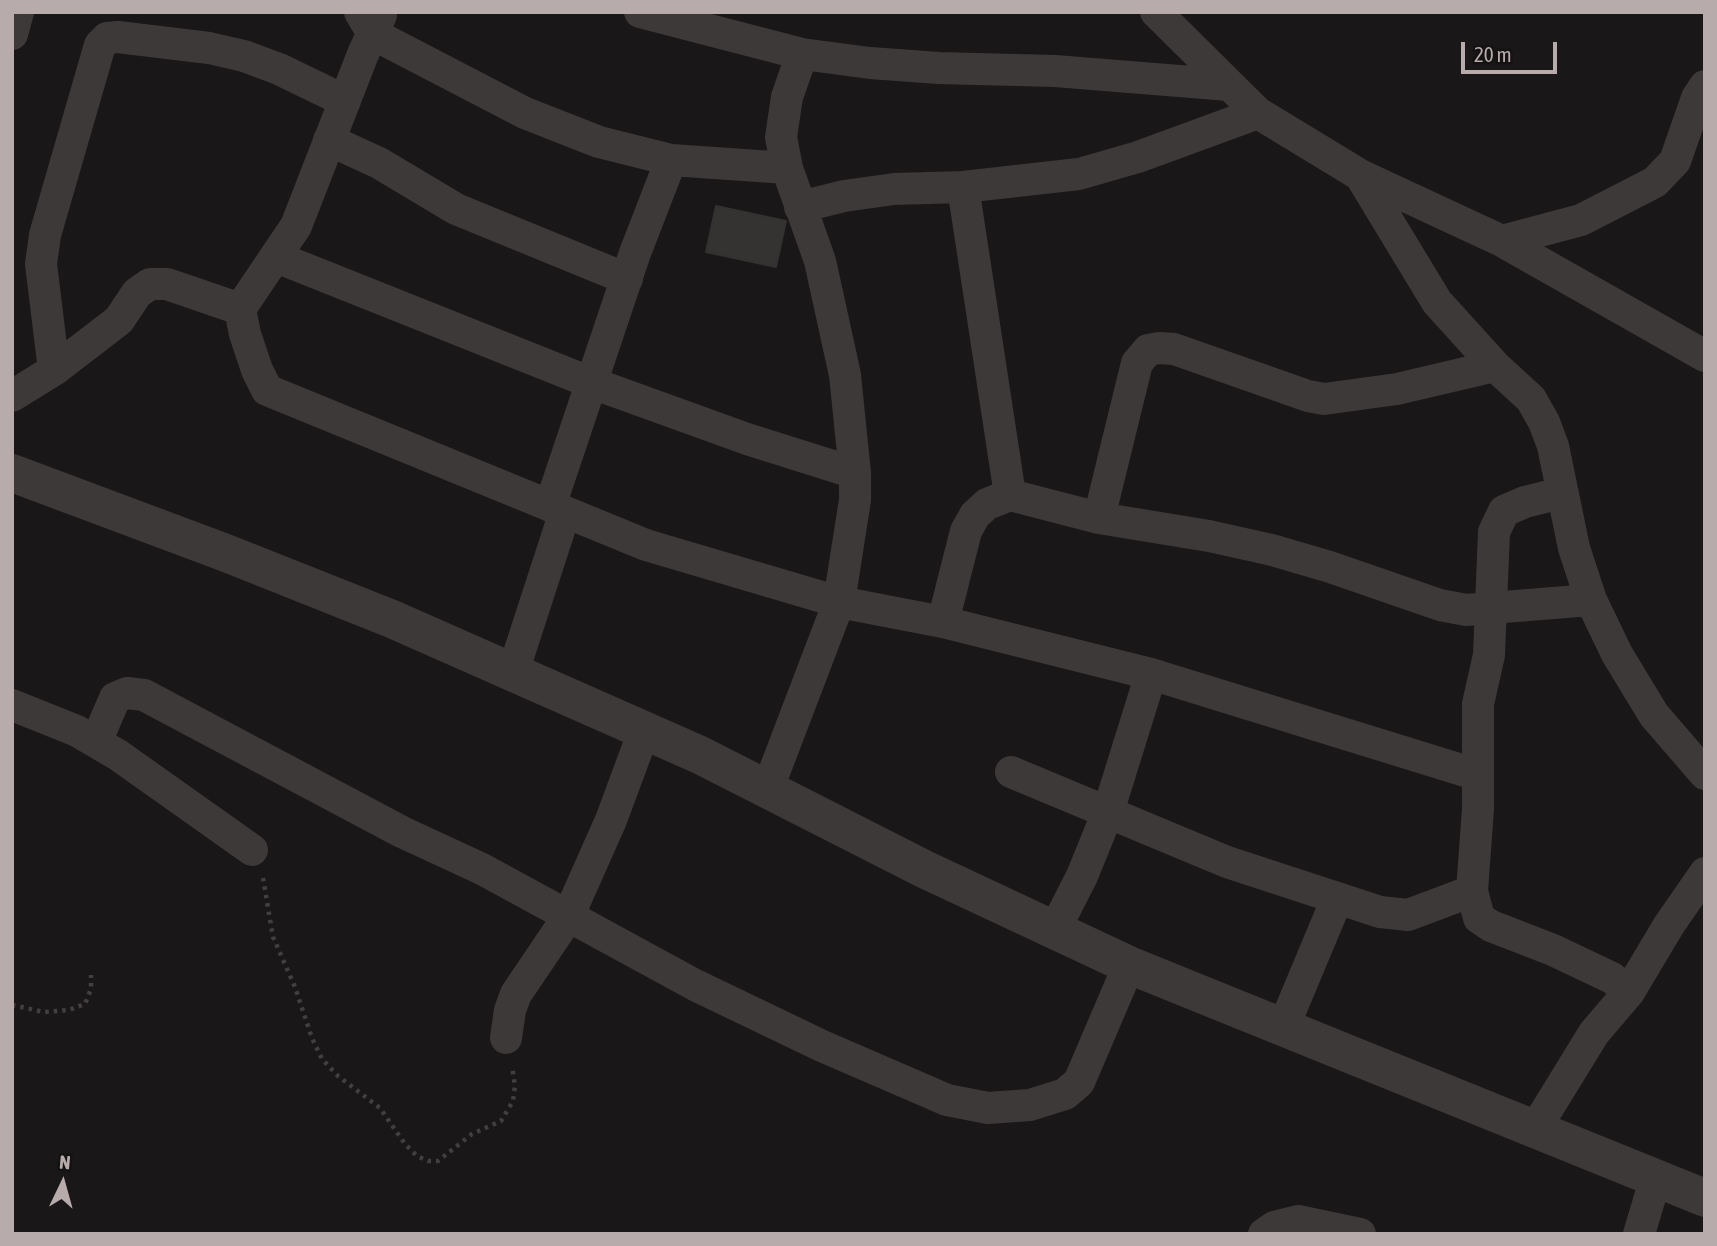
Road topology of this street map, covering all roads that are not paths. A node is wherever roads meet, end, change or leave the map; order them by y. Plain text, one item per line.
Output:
1 (18, 12) edge
2 (640, 12) edge
3 (1156, 12) edge
4 (372, 19) edge
5 (12, 34) edge
6 (802, 54) junction
7 (1229, 85) junction
8 (1705, 86) edge
9 (345, 101) junction
10 (1258, 113) junction
11 (329, 140) junction
12 (671, 160) junction
13 (787, 167) junction
14 (1360, 175) junction
15 (963, 187) junction
16 (800, 206) junction
17 (1502, 241) junction
18 (276, 257) junction
19 (627, 279) junction
20 (240, 309) junction
21 (1705, 356) edge
22 (1495, 366) junction
23 (54, 370) junction
24 (592, 383) junction
25 (12, 396) edge
26 (12, 473) edge
27 (855, 473) junction
28 (1561, 493) junction
29 (1010, 495) junction
30 (558, 509) junction
31 (1099, 518) junction
32 (1591, 600) junction
33 (839, 602) junction
34 (1492, 608) junction
35 (943, 622) junction
36 (513, 671) junction
37 (1151, 674) junction
38 (12, 705) edge
39 (644, 731) junction
40 (96, 742) junction
41 (1011, 772) dead end
42 (1705, 774) edge
43 (1478, 775) junction
44 (768, 788) junction
45 (1108, 812) junction
46 (252, 849) road end
47 (1705, 873) edge
48 (1472, 891) junction
49 (1338, 899) junction
50 (568, 917) junction
51 (1054, 932) junction
52 (1129, 965) junction
53 (1629, 992) junction
54 (1283, 1028) junction
55 (506, 1038) road end
56 (1535, 1129) junction
57 (1656, 1177) junction
58 (1705, 1198) edge
59 (1264, 1234) edge
60 (1360, 1234) edge
61 (1639, 1234) edge

1 - 5 street
2 - 6 street
3 - 7 street
4 - 9 street
4 - 12 street
6 - 7 street
6 - 13 street
7 - 10 street
8 - 17 street
9 - 11 street
9 - 23 street
10 - 14 street
10 - 15 street
11 - 18 street
11 - 19 street
12 - 13 street
12 - 19 street
13 - 16 street
14 - 17 street
14 - 22 street
15 - 16 street
15 - 29 street
16 - 27 street
17 - 21 street
18 - 20 street
18 - 24 street
19 - 24 street
20 - 23 street
20 - 30 street
22 - 28 street
22 - 31 street
23 - 25 street
24 - 27 street
24 - 30 street
26 - 36 street
27 - 33 street
28 - 32 street
28 - 34 street
29 - 31 street
29 - 35 street
30 - 33 street
30 - 36 street
31 - 34 street
32 - 34 street
32 - 42 street
33 - 35 street
33 - 44 street
34 - 43 street
35 - 37 street
36 - 39 street
37 - 43 street
37 - 45 street
38 - 40 street
39 - 44 street
39 - 50 street
40 - 46 street
40 - 50 street
41 - 45 street
43 - 48 street
44 - 51 street
45 - 49 street
45 - 51 street
47 - 53 street
48 - 49 street
48 - 53 street
49 - 54 street
50 - 52 street
50 - 55 street
51 - 52 street
52 - 54 street
53 - 56 street
54 - 56 street
56 - 57 street
57 - 58 street
57 - 61 street
59 - 60 street

